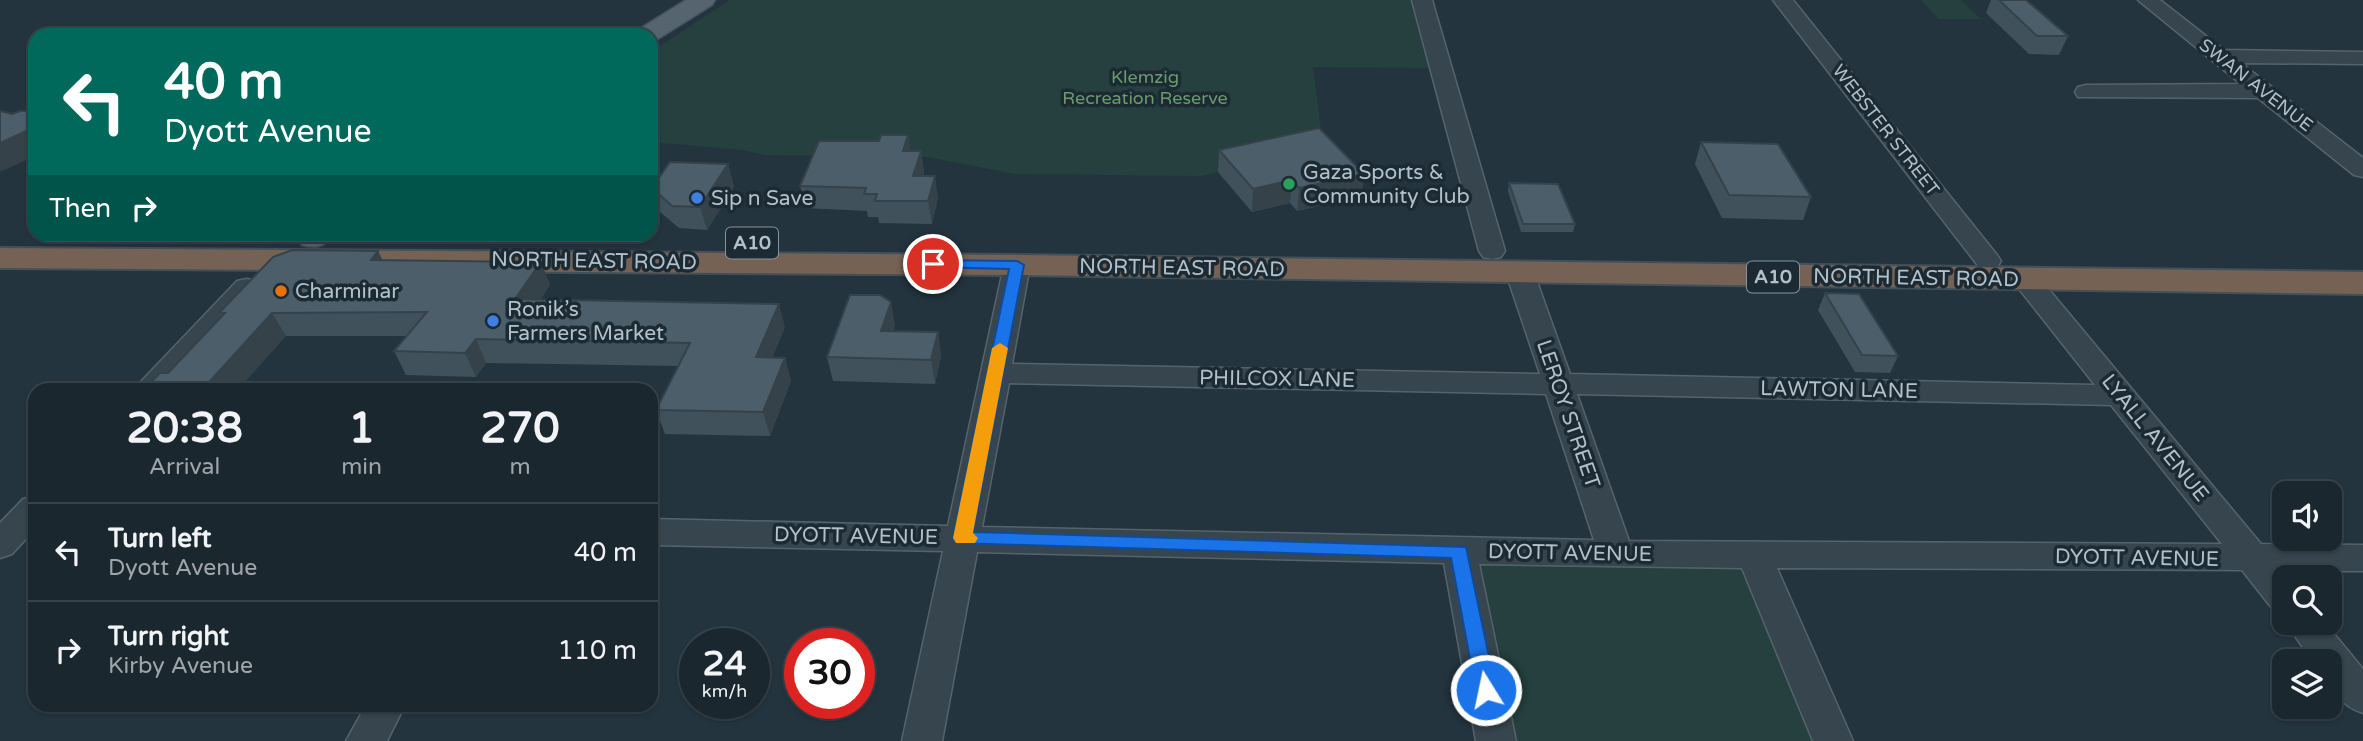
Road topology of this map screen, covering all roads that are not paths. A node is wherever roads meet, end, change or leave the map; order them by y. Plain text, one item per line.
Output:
1 (704, 0) edge
2 (1422, 0) edge
3 (1783, 0) edge
4 (2148, 0) edge
5 (658, 28) edge
6 (2220, 56) junction
7 (2363, 58) edge
8 (2263, 91) junction
9 (2086, 92) dead end
10 (2363, 170) edge
11 (0, 233) edge
12 (28, 233) edge
13 (305, 242) edge
14 (537, 242) edge
15 (1492, 251) junction
16 (1019, 255) junction
17 (0, 258) edge
18 (280, 258) junction
19 (1988, 261) junction
20 (2363, 264) edge
21 (1521, 273) junction
22 (2026, 280) junction
23 (2363, 283) edge
24 (995, 373) junction
25 (155, 383) edge
26 (1559, 385) junction
27 (2119, 395) junction
28 (24, 517) edge
29 (658, 531) edge
30 (962, 538) junction
31 (0, 545) edge
32 (1460, 551) junction
33 (1616, 554) junction
34 (1754, 554) junction
35 (2363, 558) edge
36 (2254, 559) junction
37 (2272, 582) edge
38 (2314, 635) edge
39 (2363, 696) edge
40 (382, 712) edge
41 (366, 741) edge
42 (922, 741) edge
43 (1496, 741) edge
44 (1833, 741) edge

1 - 5 main road
2 - 15 street
3 - 19 street, WEBSTER STREET
4 - 6 street, SWAN AVENUE
6 - 7 street
6 - 8 street, SWAN AVENUE
8 - 9 street
8 - 10 street, SWAN AVENUE
11 - 12 highway
13 - 18 highway
14 - 16 highway, NORTH EAST ROAD / A10
15 - 16 highway, NORTH EAST ROAD / A10
15 - 19 highway, NORTH EAST ROAD / A10
15 - 21 highway
16 - 18 highway, NORTH EAST ROAD / A10
16 - 21 highway, NORTH EAST ROAD / A10
16 - 24 street
17 - 18 highway, NORTH EAST ROAD / A10
18 - 25 street
19 - 20 highway, NORTH EAST ROAD / A10
19 - 22 highway
21 - 22 highway, NORTH EAST ROAD / A10
21 - 26 street, LEROY STREET
22 - 23 highway, NORTH EAST ROAD / A10
22 - 27 street, LYALL AVENUE
24 - 26 street, PHILCOX LANE
24 - 30 street
26 - 27 street, LAWTON LANE
26 - 33 street, LEROY STREET
27 - 36 street, LYALL AVENUE
28 - 31 street
29 - 30 street, DYOTT AVENUE
30 - 32 street, DYOTT AVENUE
30 - 42 street
32 - 33 street, DYOTT AVENUE
32 - 43 street
33 - 34 street, DYOTT AVENUE
34 - 36 street, DYOTT AVENUE
34 - 44 street
35 - 36 street, DYOTT AVENUE
36 - 37 street, LYALL AVENUE
38 - 39 street
40 - 41 street

